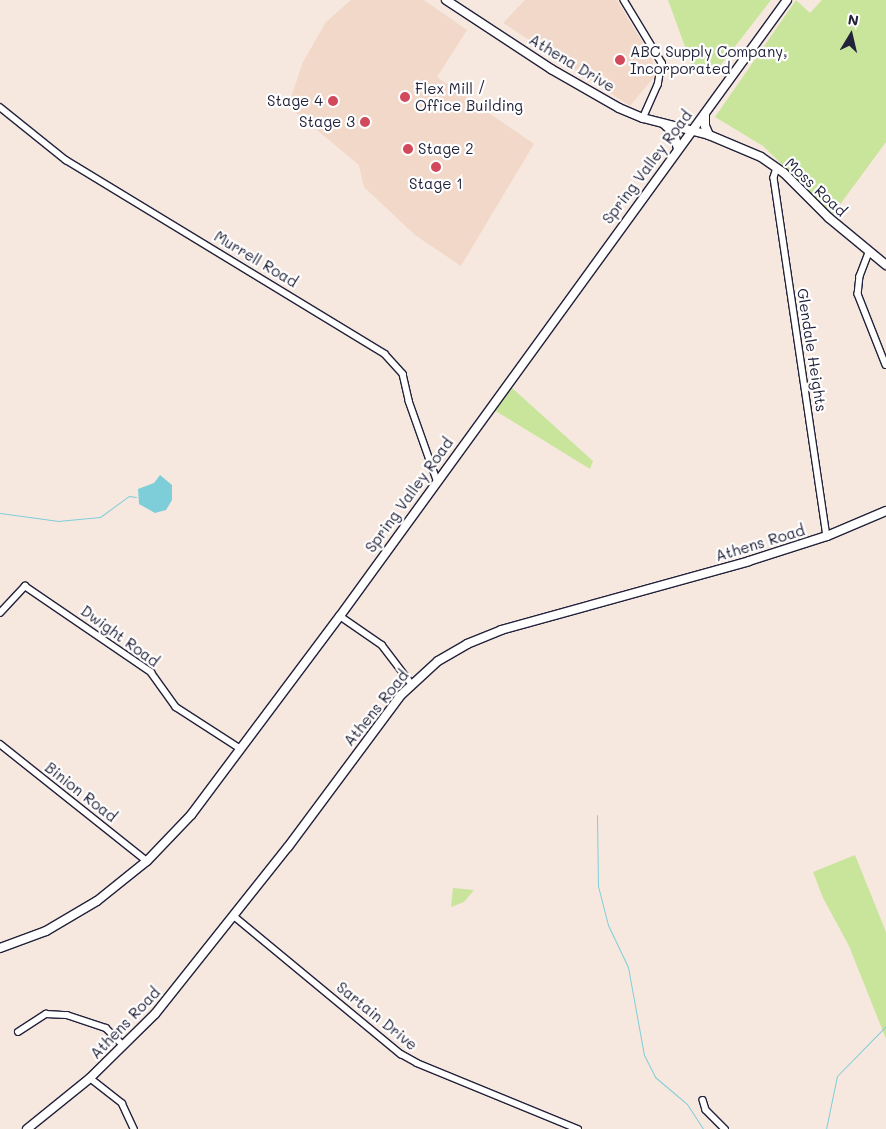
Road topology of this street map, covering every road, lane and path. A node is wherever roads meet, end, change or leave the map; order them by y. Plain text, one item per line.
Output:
1 (446, 0) edge
2 (624, 0) edge
3 (787, 0) edge
4 (0, 107) edge
5 (705, 112) junction
6 (643, 118) junction
7 (663, 123) junction
8 (692, 131) junction
9 (709, 135) junction
10 (678, 149) junction
11 (777, 168) junction
12 (869, 253) junction
13 (886, 265) edge
14 (886, 365) edge
15 (437, 480) junction
16 (886, 511) edge
17 (827, 536) junction
18 (0, 612) edge
19 (340, 616) junction
20 (411, 683) junction
21 (0, 744) edge
22 (241, 749) junction
23 (147, 861) junction
24 (234, 916) junction
25 (0, 948) edge
26 (18, 1032) dead end
27 (124, 1046) junction
28 (90, 1078) junction
29 (703, 1100) dead end
30 (27, 1129) edge
31 (134, 1129) edge
32 (578, 1129) edge
33 (725, 1129) edge

1 - 6 street, Athena Drive
2 - 6 street
3 - 5 street, Spring Valley Road
4 - 15 street, Murrell Road
5 - 8 street, Spring Valley Road
5 - 9 street
6 - 7 street, Athena Drive
7 - 8 street, Athena Drive
7 - 10 street
8 - 9 street, Moss Road
8 - 10 street, Spring Valley Road
9 - 11 street, Moss Road
10 - 15 street, Spring Valley Road
11 - 12 street, Moss Road
11 - 17 street, Glendale Heights
12 - 13 street, Moss Road
12 - 14 street
15 - 19 street, Spring Valley Road
16 - 17 street, Athens Road
17 - 20 street, Athens Road
18 - 22 street, Dwight Road
19 - 20 street
19 - 22 street, Spring Valley Road
20 - 24 street, Athens Road
21 - 23 street, Binion Road
22 - 23 street, Spring Valley Road
23 - 25 street, Spring Valley Road
24 - 27 street, Athens Road
24 - 32 street, Sartain Drive
26 - 27 street
27 - 28 street, Athens Road
28 - 30 street, Athens Road
28 - 31 street
29 - 33 street

